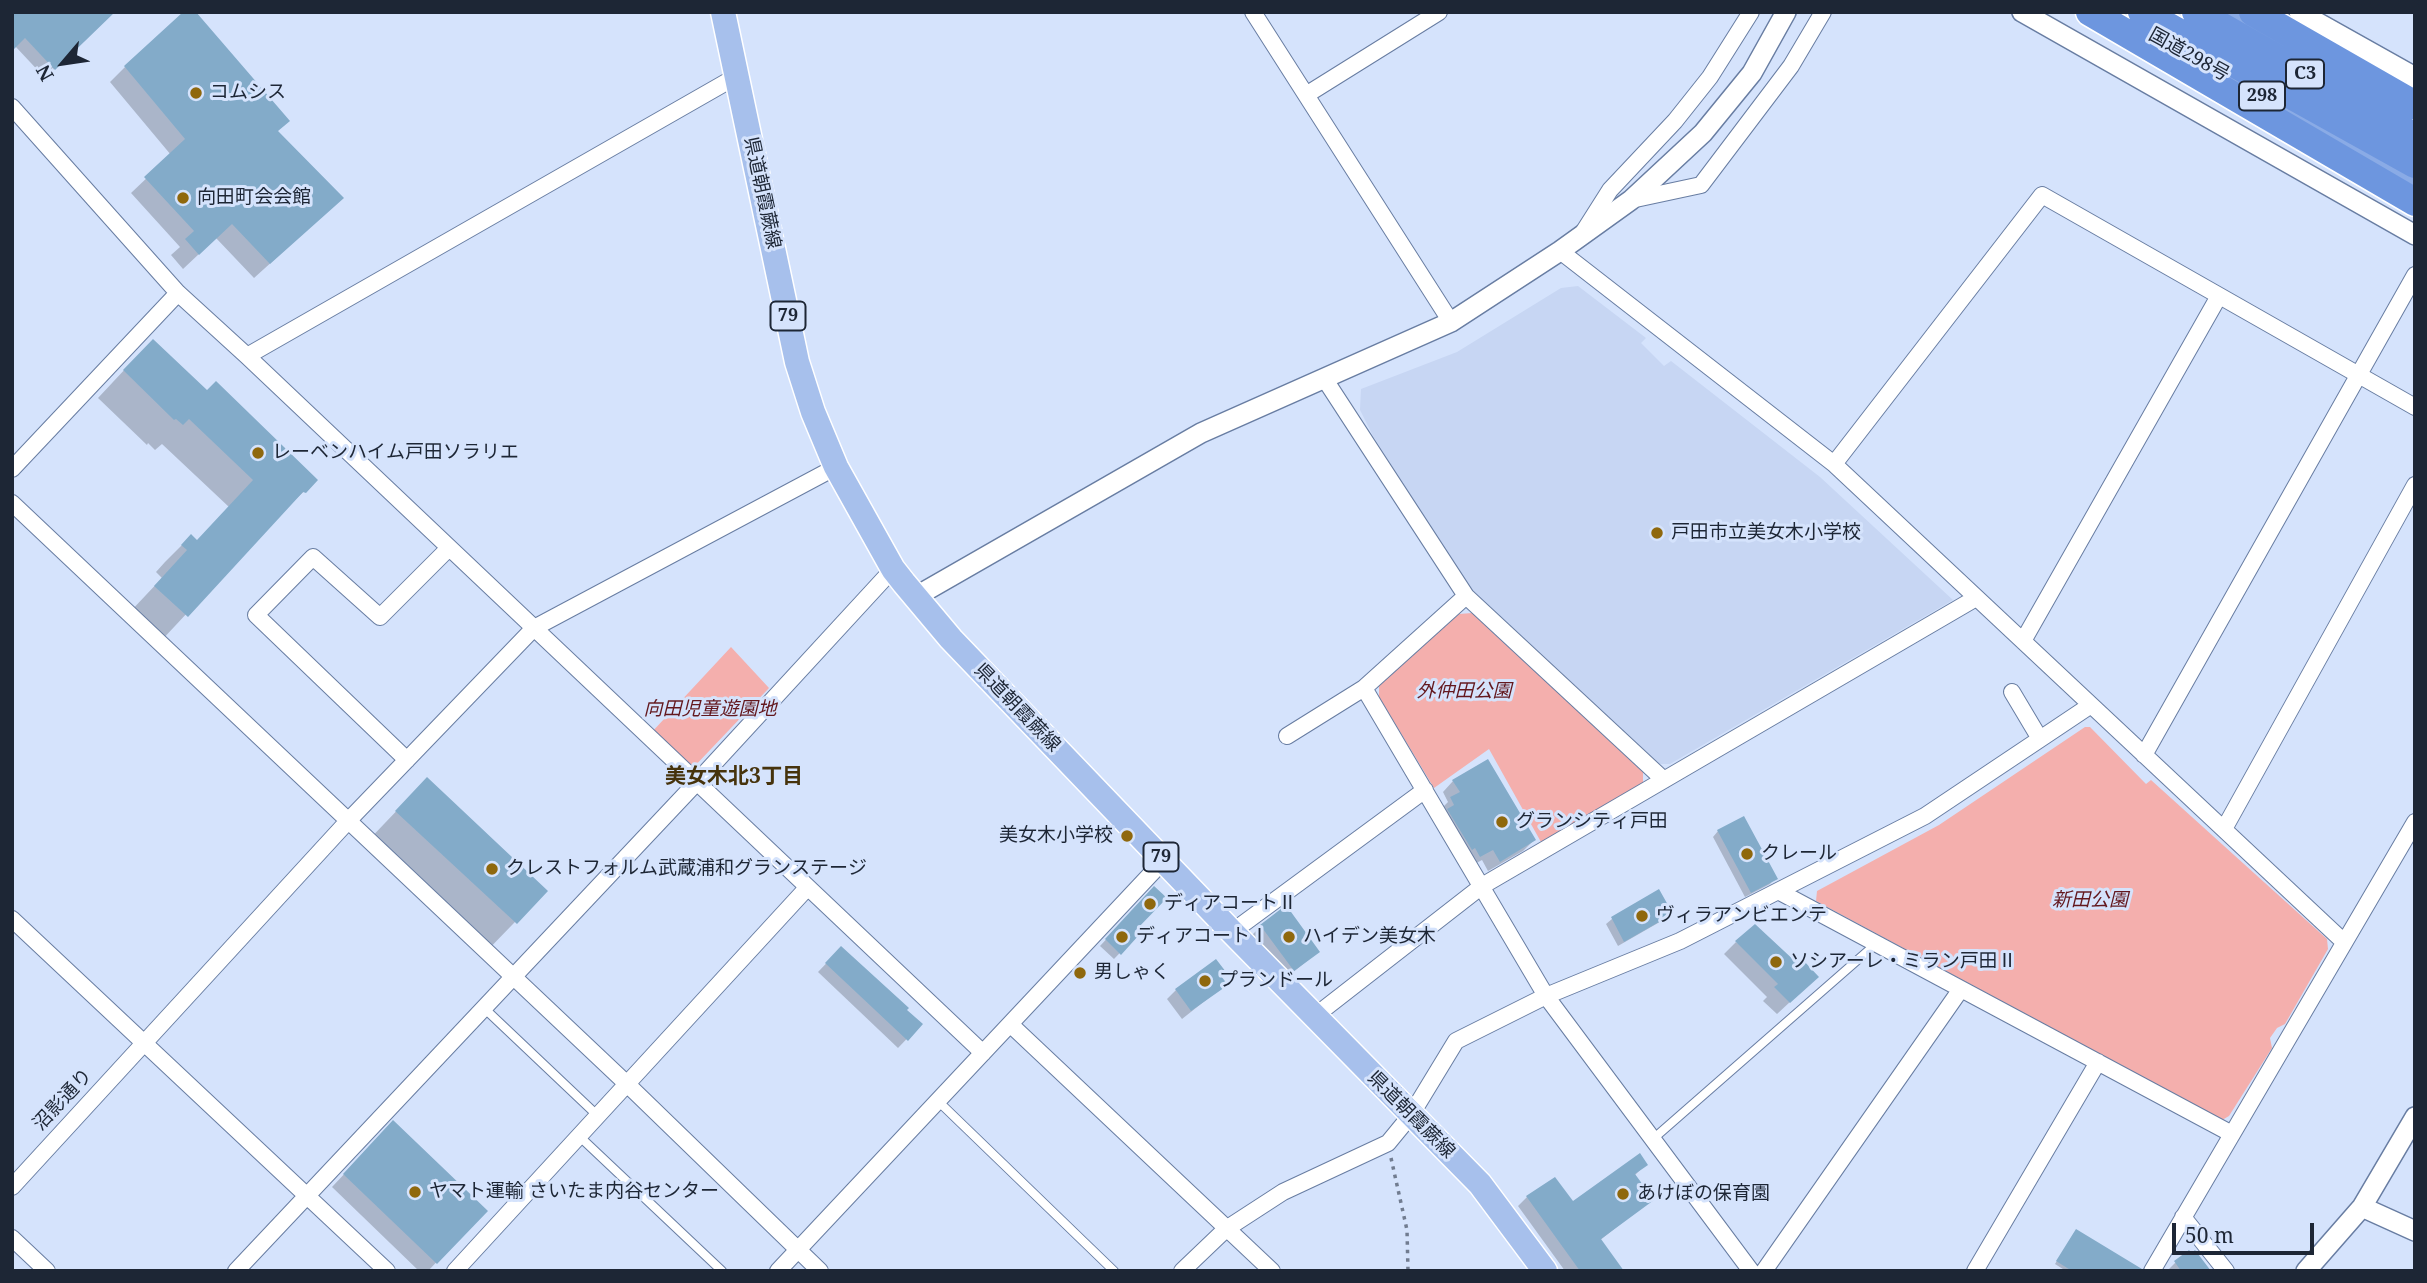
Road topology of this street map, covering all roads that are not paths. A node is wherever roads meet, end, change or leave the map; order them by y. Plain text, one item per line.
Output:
1 (723, 12) edge
2 (1253, 12) edge
3 (1439, 12) edge
4 (1751, 12) edge
5 (1786, 12) edge
6 (1823, 12) edge
7 (2022, 12) edge
8 (2090, 12) edge
9 (2109, 12) edge
10 (2142, 12) edge
11 (2196, 12) edge
12 (2224, 12) edge
13 (2253, 12) edge
14 (2299, 12) edge
15 (737, 76) junction
16 (2415, 77) edge
17 (1306, 95) junction
18 (2415, 104) edge
19 (12, 107) edge
20 (2415, 120) edge
21 (2415, 137) edge
22 (2415, 164) edge
23 (2415, 182) edge
24 (1631, 200) junction
25 (2415, 202) edge
26 (2415, 235) edge
27 (1581, 236) junction
28 (1560, 251) junction
29 (2415, 275) edge
30 (178, 293) junction
31 (2219, 296) junction
32 (1451, 322) junction
33 (247, 356) junction
34 (2359, 374) junction
35 (1324, 378) junction
36 (2415, 407) edge
37 (1834, 464) junction
38 (836, 467) junction
39 (12, 469) edge
40 (2415, 485) edge
41 (12, 503) edge
42 (449, 548) junction
43 (893, 569) junction
44 (1466, 596) junction
45 (915, 597) junction
46 (1976, 598) junction
47 (534, 628) junction
48 (2023, 641) junction
49 (1364, 688) junction
50 (2012, 692) dead end
51 (2091, 705) junction
52 (1287, 736) dead end
53 (2040, 739) junction
54 (2144, 755) junction
55 (407, 760) junction
56 (1664, 780) junction
57 (696, 783) junction
58 (1425, 790) junction
59 (348, 821) junction
60 (2415, 822) edge
61 (2224, 829) junction
62 (1164, 860) junction
63 (1482, 887) junction
64 (807, 888) junction
65 (1778, 891) junction
66 (12, 919) edge
67 (1231, 932) junction
68 (2344, 942) junction
69 (1877, 943) junction
70 (513, 977) junction
71 (1962, 989) junction
72 (1546, 996) junction
73 (484, 1008) junction
74 (1315, 1016) junction
75 (1010, 1024) junction
76 (144, 1042) junction
77 (983, 1053) junction
78 (2098, 1062) junction
79 (626, 1084) junction
80 (937, 1101) junction
81 (1411, 1115) junction
82 (598, 1116) junction
83 (2415, 1117) edge
84 (2232, 1134) junction
85 (579, 1136) junction
86 (1653, 1139) junction
87 (12, 1186) edge
88 (307, 1196) junction
89 (2362, 1206) junction
90 (2183, 1217) junction
91 (1226, 1228) junction
92 (2415, 1231) edge
93 (12, 1238) edge
94 (798, 1250) junction
95 (47, 1271) edge
96 (236, 1271) edge
97 (387, 1271) edge
98 (455, 1271) edge
99 (722, 1271) edge
100 (779, 1271) edge
101 (820, 1271) edge
102 (1114, 1271) edge
103 (1182, 1271) edge
104 (1272, 1271) edge
105 (1545, 1271) edge
106 (1751, 1271) edge
107 (1764, 1271) edge
108 (1975, 1271) edge
109 (2152, 1271) edge
110 (2226, 1271) edge
111 (2306, 1271) edge

1 - 15 main road, 県道朝霞蕨線 / 79
2 - 17 street
3 - 17 street
4 - 27 street
5 - 24 street
6 - 24 street
7 - 26 street
8 - 25 highway
9 - 23 highway, 国道298号 / 298
10 - 22 highway, C3
11 - 21 highway, C3
12 - 20 highway
13 - 18 highway
14 - 16 street
15 - 33 street
15 - 38 main road, 県道朝霞蕨線 / 79
17 - 32 street
19 - 30 street
24 - 27 street
27 - 28 street
28 - 32 street
28 - 37 street
29 - 34 street
30 - 33 street
30 - 39 street
31 - 34 street
31 - 37 street
31 - 48 street
32 - 35 street
33 - 42 street
34 - 36 street
34 - 54 street
35 - 44 street
35 - 45 street
37 - 46 street
38 - 43 main road, 県道朝霞蕨線 / 79
38 - 47 street, 沼影通り
40 - 61 street
41 - 59 street
42 - 47 street
42 - 55 street
43 - 45 main road, 県道朝霞蕨線 / 79
43 - 57 street
44 - 49 street
44 - 56 street
45 - 62 main road, 県道朝霞蕨線 / 79
46 - 48 street
46 - 56 street
47 - 55 street, 沼影通り
47 - 57 street
48 - 51 street
49 - 52 street
49 - 58 street
50 - 53 street
51 - 53 street
51 - 54 street
53 - 65 street
54 - 61 street
55 - 59 street, 沼影通り
56 - 63 street
57 - 64 street
57 - 70 street
58 - 63 street
58 - 67 street
59 - 70 street
59 - 76 street, 沼影通り
60 - 68 street
61 - 68 street
62 - 67 main road, 県道朝霞蕨線 / 79
62 - 75 street
63 - 72 street
63 - 74 street
64 - 77 street
64 - 79 street
65 - 69 street
65 - 72 street
66 - 76 street
67 - 74 main road, 県道朝霞蕨線 / 79
68 - 84 street
69 - 71 street
69 - 86 lane
70 - 73 street
70 - 79 street
71 - 78 street
71 - 107 street
72 - 81 street
72 - 86 street
73 - 82 lane
73 - 88 street
74 - 81 main road, 県道朝霞蕨線 / 79
75 - 77 street
75 - 91 street
76 - 87 street, 沼影通り
76 - 88 street
77 - 80 street
78 - 84 street
78 - 108 street
79 - 82 street
79 - 94 street
80 - 94 street
80 - 102 lane
81 - 91 street
81 - 105 main road, 県道朝霞蕨線 / 79
82 - 85 street
83 - 89 street
84 - 90 street
85 - 98 street
85 - 99 lane
86 - 106 street
88 - 96 street
88 - 97 street
89 - 92 street
89 - 111 street
90 - 109 street
90 - 110 street
91 - 103 street
91 - 104 street
93 - 95 street
94 - 100 street
94 - 101 street

